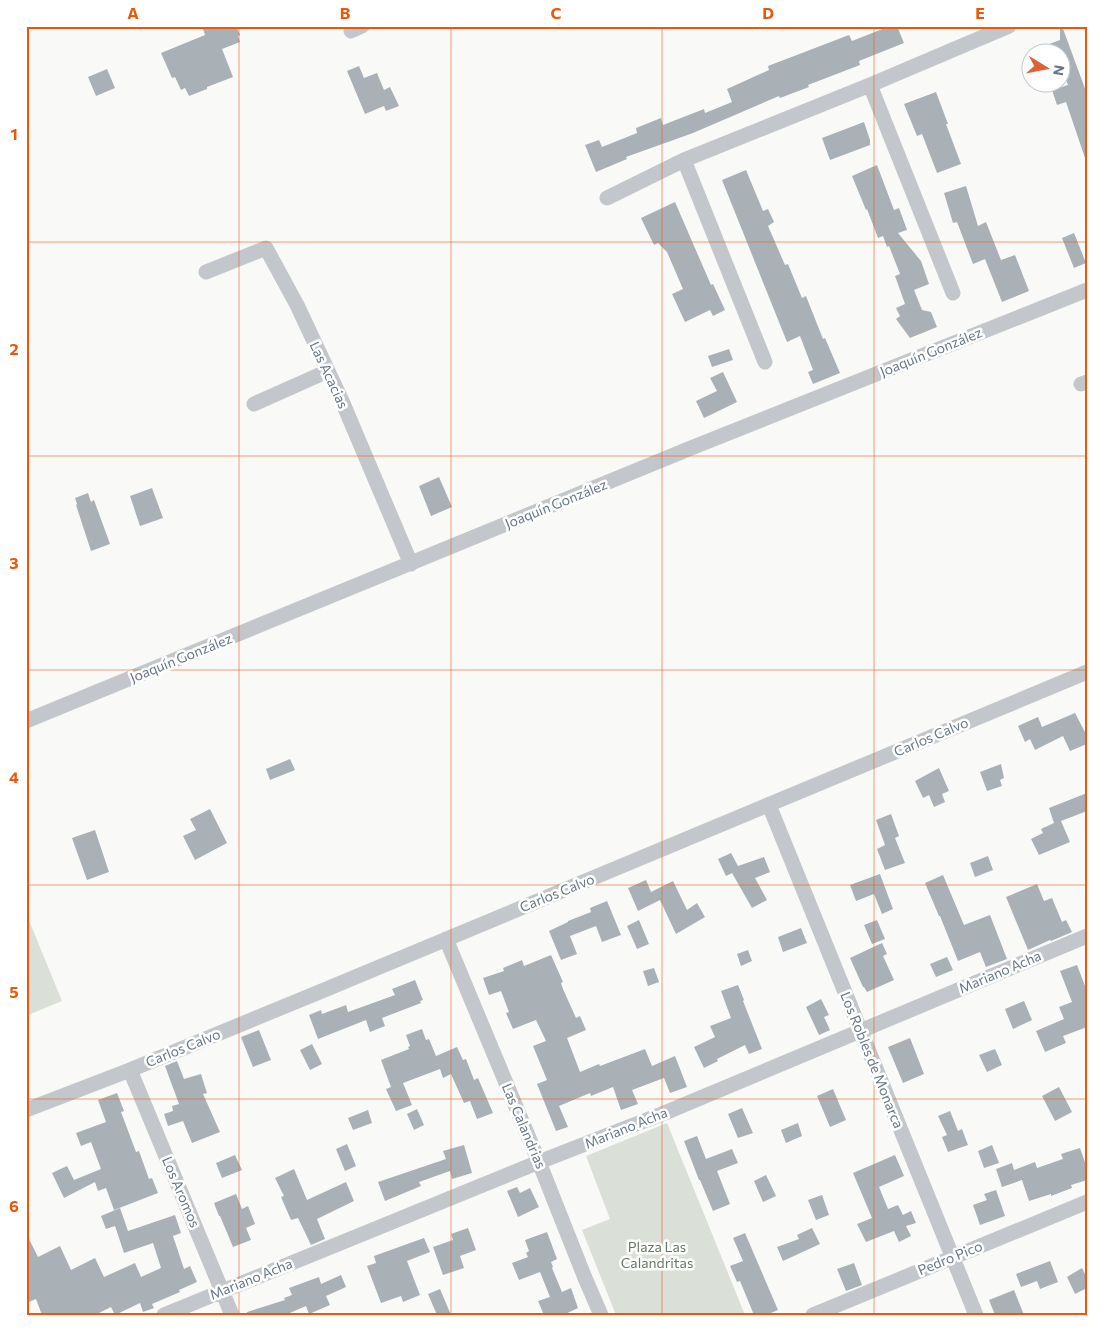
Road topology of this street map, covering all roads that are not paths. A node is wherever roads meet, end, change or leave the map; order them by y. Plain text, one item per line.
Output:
1 (1009, 26) edge
2 (870, 85) junction
3 (684, 160) junction
4 (607, 198) dead end
5 (206, 272) dead end
6 (1087, 290) edge
7 (953, 293) dead end
8 (765, 362) dead end
9 (328, 370) junction
10 (254, 404) dead end
11 (411, 564) junction
12 (1085, 678) edge
13 (26, 722) edge
14 (769, 805) junction
15 (1087, 936) edge
16 (446, 939) junction
17 (860, 1030) junction
18 (130, 1070) junction
19 (26, 1110) edge
20 (539, 1162) junction
21 (1087, 1202) edge
22 (952, 1257) junction
23 (222, 1291) junction
24 (164, 1315) edge
25 (232, 1315) edge
26 (601, 1315) edge
27 (813, 1315) edge
28 (976, 1315) edge

1 - 2 street
2 - 3 street
2 - 7 street
3 - 4 street
3 - 8 street
5 - 9 street, Las Acacias
6 - 11 street, Joaquín González
9 - 10 street
9 - 11 street, Las Acacias
11 - 13 street, Joaquín González
12 - 14 street, Carlos Calvo
14 - 16 street, Carlos Calvo
14 - 17 street, Los Robles de Monarca
15 - 17 street, Mariano Acha
16 - 18 street, Carlos Calvo
16 - 20 street, Las Calandrias
17 - 20 street, Mariano Acha
17 - 22 street, Los Robles de Monarca
18 - 19 street, Carlos Calvo
18 - 23 street, Los Aromos
20 - 23 street, Mariano Acha
20 - 26 street, Las Calandrias
21 - 22 street, Pedro Pico
22 - 27 street, Pedro Pico
22 - 28 street, Los Robles de Monarca
23 - 24 street, Mariano Acha
23 - 25 street, Los Aromos

